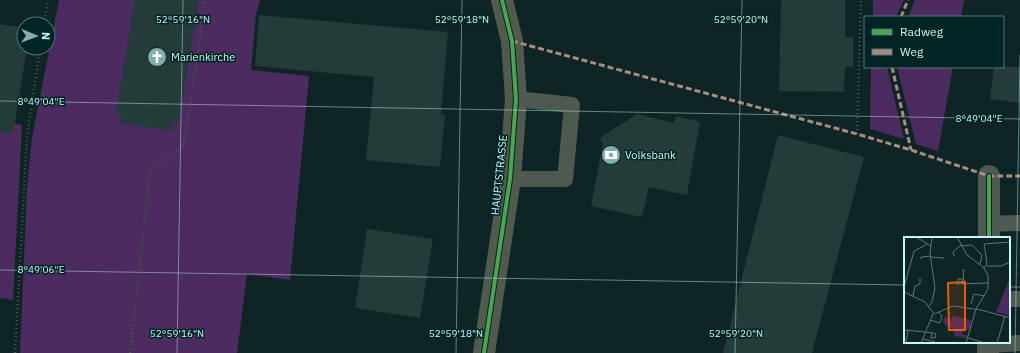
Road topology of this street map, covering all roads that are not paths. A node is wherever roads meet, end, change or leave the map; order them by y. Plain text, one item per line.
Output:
1 (502, 0) edge
2 (516, 99) junction
3 (988, 176) dead end
4 (510, 179) junction
5 (1020, 223) edge
6 (989, 231) edge
7 (1020, 343) edge
8 (988, 347) edge
9 (484, 353) edge

1 - 2 main road, HAUPTSTRASSE
2 - 4 main road, HAUPTSTRASSE
2 - 4 lane
3 - 6 street
4 - 9 main road, HAUPTSTRASSE
5 - 6 lane
7 - 8 lane

